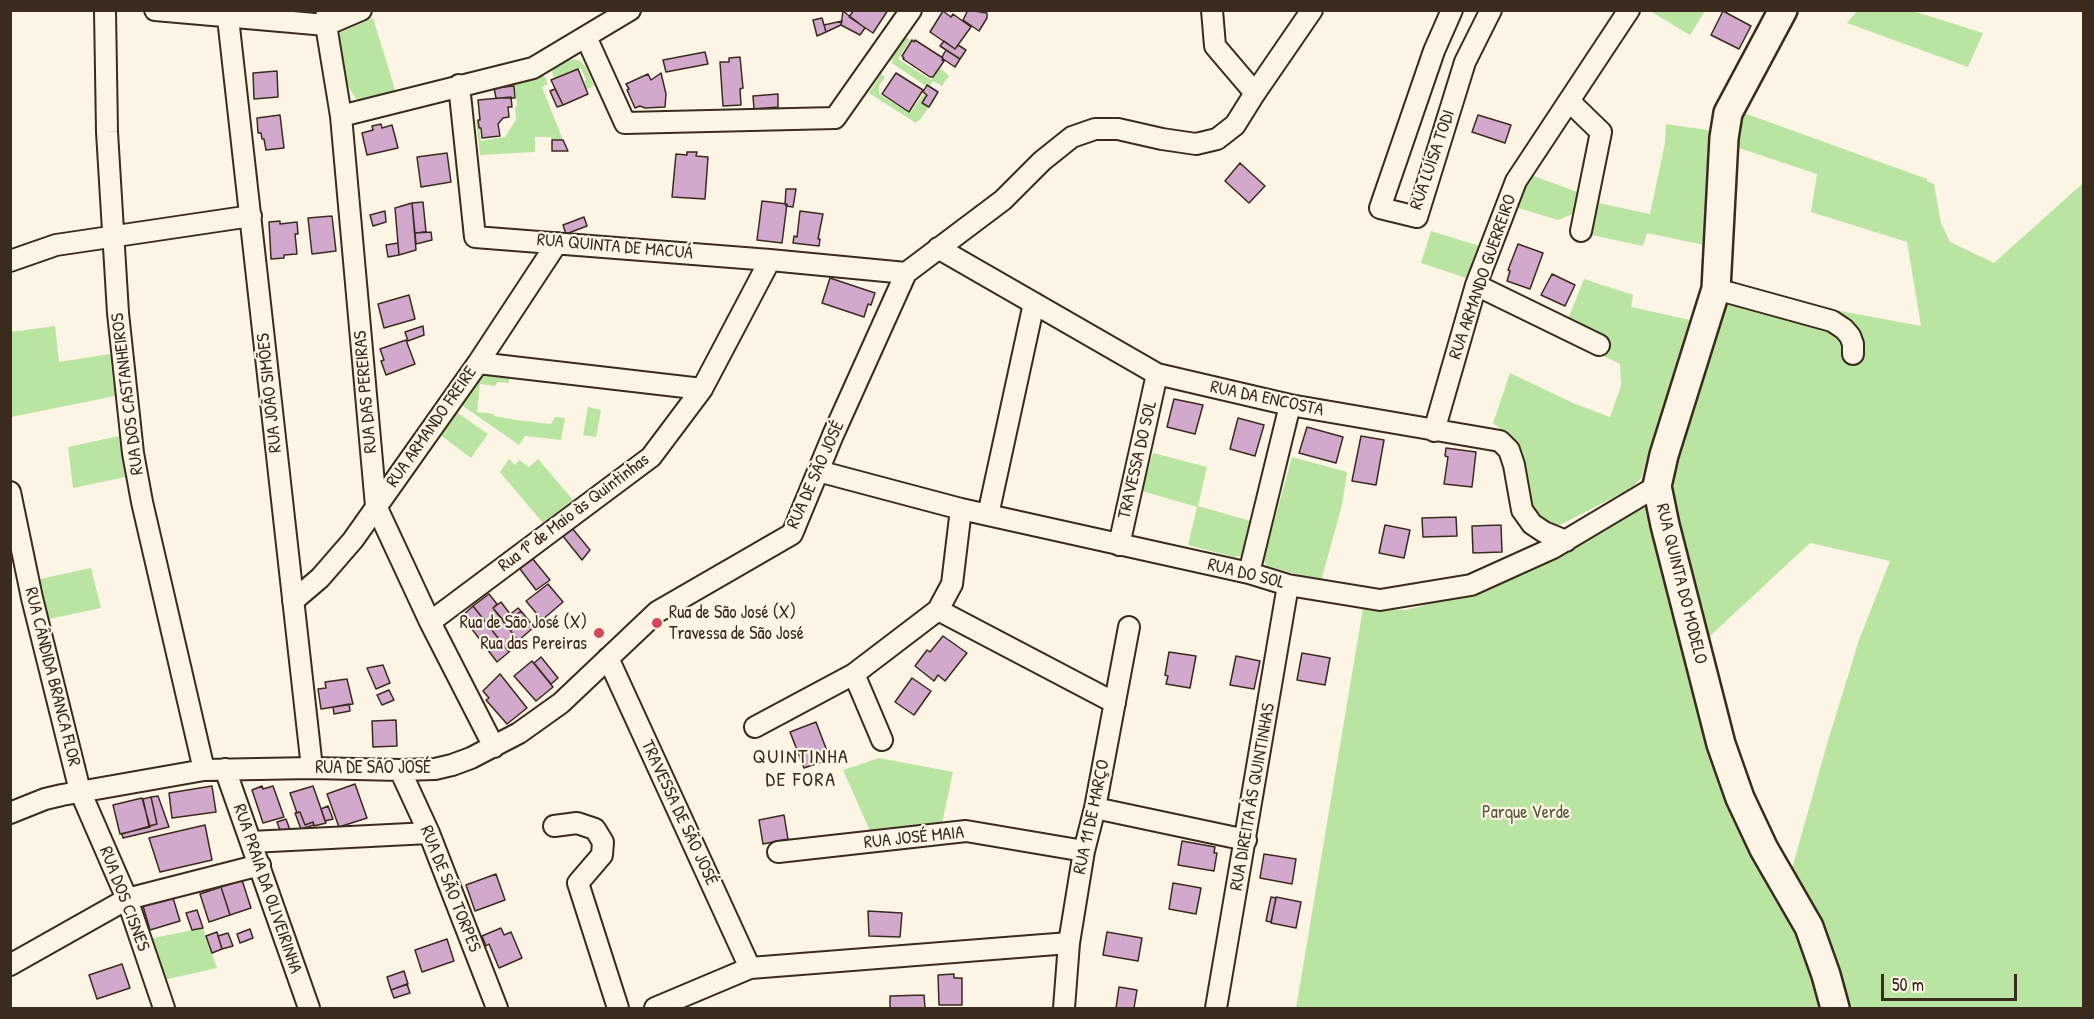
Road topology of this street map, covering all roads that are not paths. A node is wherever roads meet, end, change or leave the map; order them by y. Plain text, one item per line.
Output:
1 (105, 10) edge
2 (155, 10) edge
3 (361, 10) edge
4 (630, 10) edge
5 (910, 10) edge
6 (1212, 10) edge
7 (1312, 10) edge
8 (1452, 10) edge
9 (1491, 10) edge
10 (1629, 10) edge
11 (1783, 10) edge
12 (228, 18) junction
13 (327, 18) edge
14 (586, 37) junction
15 (459, 86) junction
16 (1255, 93) junction
17 (1569, 101) junction
18 (341, 116) junction
19 (251, 216) junction
20 (1581, 231) dead end
21 (114, 236) junction
22 (557, 243) junction
23 (938, 248) junction
24 (770, 260) junction
25 (10, 261) edge
26 (906, 273) junction
27 (1476, 285) junction
28 (1716, 289) junction
29 (1034, 303) junction
30 (1599, 345) dead end
31 (1854, 354) dead end
32 (478, 363) junction
33 (1157, 374) junction
34 (702, 389) junction
35 (1290, 405) junction
36 (1434, 431) junction
37 (818, 471) junction
38 (1657, 486) junction
39 (10, 492) edge
40 (376, 506) junction
41 (962, 509) junction
42 (988, 515) junction
43 (1566, 541) junction
44 (1119, 545) junction
45 (1249, 573) junction
46 (1288, 585) junction
47 (293, 601) junction
48 (938, 610) junction
49 (430, 622) junction
50 (1129, 627) dead end
51 (608, 658) junction
52 (854, 674) junction
53 (1115, 703) junction
54 (755, 727) dead end
55 (882, 740) dead end
56 (494, 747) junction
57 (312, 768) junction
58 (225, 769) junction
59 (204, 770) junction
60 (400, 770) junction
61 (80, 791) junction
62 (1095, 808) junction
63 (10, 813) edge
64 (554, 826) dead end
65 (429, 833) junction
66 (1246, 840) junction
67 (251, 842) junction
68 (1084, 851) junction
69 (778, 852) dead end
70 (260, 865) junction
71 (127, 899) junction
72 (1069, 943) junction
73 (10, 965) edge
74 (750, 968) junction
75 (164, 1008) edge
76 (309, 1008) edge
77 (497, 1008) edge
78 (618, 1008) edge
79 (655, 1008) edge
80 (1064, 1008) edge
81 (1216, 1008) edge
82 (1835, 1008) edge

1 - 21 street, RUA DOS CASTANHEIROS
2 - 12 street
3 - 13 street
4 - 14 street
5 - 14 street
6 - 16 street
7 - 16 street, RUA DE SÃO JOSÉ
8 - 9 street, RUA LUÍSA TODI
10 - 17 street, RUA ARMANDO GUERREIRO
11 - 28 street, RUA QUINTA DO MODELO
12 - 13 street
12 - 19 street, RUA JOÃO SIMÕES
13 - 18 street, RUA DAS PEREIRAS
14 - 15 street
15 - 18 street
15 - 22 street, RUA QUINTA DE MACUÁ
16 - 23 street, RUA DE SÃO JOSÉ
17 - 20 street
17 - 27 street, RUA ARMANDO GUERREIRO
18 - 40 street, RUA DAS PEREIRAS
19 - 21 street
19 - 47 street, RUA JOÃO SIMÕES
21 - 25 street
21 - 59 street, RUA DOS CASTANHEIROS
22 - 24 street, RUA QUINTA DE MACUÁ
22 - 32 street, RUA ARMANDO FREIRE
23 - 26 street, RUA DE SÃO JOSÉ
23 - 29 street, RUA DA ENCOSTA
24 - 26 street, RUA QUINTA DE MACUÁ
24 - 34 street, Rua 1º de Maio às Quintinhas
26 - 37 street, RUA DE SÃO JOSÉ
27 - 30 street
27 - 36 street, RUA ARMANDO GUERREIRO
28 - 31 street
28 - 38 street, RUA QUINTA DO MODELO
29 - 33 street, RUA DA ENCOSTA
29 - 42 street
32 - 34 street
32 - 40 street, RUA ARMANDO FREIRE
33 - 35 street, RUA DA ENCOSTA
33 - 44 street, TRAVESSA DO SOL
34 - 49 street, Rua 1º de Maio às Quintinhas
35 - 36 street, RUA DA ENCOSTA
35 - 45 street
36 - 43 street, RUA DA ENCOSTA
37 - 41 street, RUA DO SOL
37 - 51 street, RUA DE SÃO JOSÉ
38 - 43 street, RUA DO SOL
38 - 82 street, RUA QUINTA DO MODELO
39 - 61 street, RUA CÂNDIDA BRANCA FLOR
40 - 47 street, RUA ARMANDO FREIRE
40 - 49 street, RUA DAS PEREIRAS
41 - 42 street, RUA DO SOL
41 - 48 street
42 - 44 street, RUA DO SOL
43 - 46 street, RUA DO SOL
44 - 45 street, RUA DO SOL
45 - 46 street, RUA DO SOL
46 - 66 street, RUA DIREITA ÀS QUINTINHAS
47 - 57 street, RUA JOÃO SIMÕES
48 - 52 street
48 - 53 street
49 - 56 street, RUA DAS PEREIRAS
50 - 53 street, RUA 11 DE MARÇO
51 - 56 street, RUA DE SÃO JOSÉ
51 - 74 street, TRAVESSA DE SÃO JOSÉ
52 - 54 street
52 - 55 street
53 - 62 street, RUA 11 DE MARÇO
56 - 60 street, RUA DE SÃO JOSÉ
57 - 58 street, RUA DE SÃO JOSÉ
57 - 60 street, RUA DE SÃO JOSÉ
58 - 59 street, RUA DE SÃO JOSÉ
58 - 67 street, RUA PRAIA DA OLIVEIRINHA
59 - 61 street, RUA DE SÃO JOSÉ
60 - 65 street, RUA DE SÃO TORPES
61 - 63 street, RUA DE SÃO JOSÉ
61 - 71 street, RUA DOS CISNES
62 - 66 street
62 - 68 street, RUA 11 DE MARÇO
64 - 78 street
65 - 67 street
65 - 77 street, RUA DE SÃO TORPES
66 - 81 street, RUA DIREITA ÀS QUINTINHAS
67 - 70 street, RUA PRAIA DA OLIVEIRINHA
68 - 69 street, RUA JOSÉ MAIA
68 - 72 street, RUA 11 DE MARÇO
70 - 71 street
70 - 76 street, RUA PRAIA DA OLIVEIRINHA
71 - 73 street
71 - 75 street, RUA DOS CISNES
72 - 74 street
72 - 80 street, RUA 11 DE MARÇO
74 - 79 street

